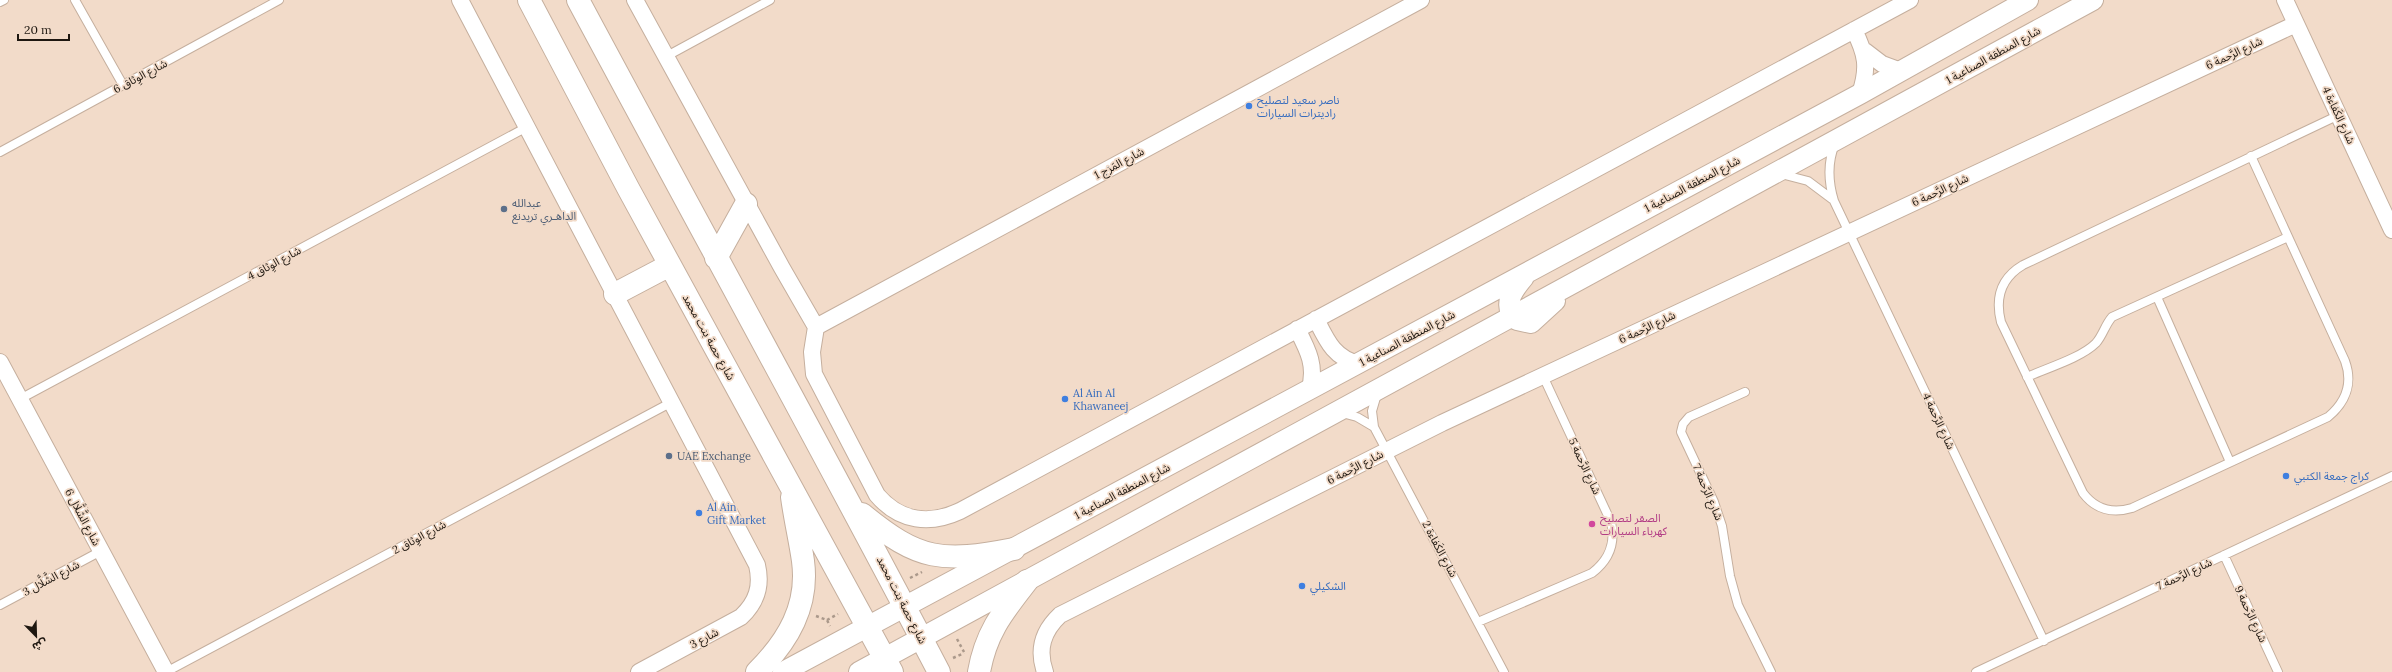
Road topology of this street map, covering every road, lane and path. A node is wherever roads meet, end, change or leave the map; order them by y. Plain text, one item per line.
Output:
1 (4, 0) edge
2 (75, 0) edge
3 (279, 0) edge
4 (460, 0) edge
5 (529, 0) edge
6 (578, 0) edge
7 (635, 0) edge
8 (770, 0) edge
9 (1421, 0) edge
10 (1910, 0) edge
11 (2028, 0) edge
12 (2093, 0) edge
13 (2285, 0) edge
14 (0, 2) edge
15 (2296, 24) junction
16 (1854, 30) junction
17 (1865, 51) junction
18 (667, 56) junction
19 (1901, 71) junction
20 (123, 85) junction
21 (1860, 94) junction
22 (2339, 115) junction
23 (527, 127) junction
24 (1837, 140) junction
25 (0, 152) edge
26 (2251, 156) junction
27 (1776, 173) junction
28 (1834, 201) junction
29 (746, 204) junction
30 (2392, 230) edge
31 (1850, 232) junction
32 (2288, 237) junction
33 (716, 258) junction
34 (670, 265) junction
35 (1528, 273) junction
36 (615, 294) junction
37 (2157, 297) junction
38 (1513, 317) junction
39 (1316, 319) junction
40 (816, 327) junction
41 (1297, 329) junction
42 (0, 362) edge
43 (1359, 364) junction
44 (1543, 376) junction
45 (2027, 377) junction
46 (1381, 389) junction
47 (1309, 391) junction
48 (1745, 392) dead end
49 (20, 399) junction
50 (672, 402) junction
51 (1338, 412) junction
52 (1374, 427) junction
53 (1388, 451) junction
54 (2230, 462) junction
55 (2392, 476) edge
56 (791, 486) junction
57 (855, 509) junction
58 (1014, 549) junction
59 (101, 551) junction
60 (2224, 555) junction
61 (1027, 581) junction
62 (0, 605) edge
63 (905, 607) junction
64 (1478, 622) junction
65 (867, 627) junction
66 (922, 638) junction
67 (2044, 640) junction
68 (888, 665) edge
69 (166, 672) edge
70 (639, 672) edge
71 (757, 672) edge
72 (783, 672) edge
73 (860, 672) edge
74 (939, 672) edge
75 (978, 672) edge
76 (1044, 672) edge
77 (1504, 672) edge
78 (1771, 672) edge
79 (1976, 672) edge
80 (2278, 672) edge

1 - 14 lane
2 - 20 lane
3 - 20 lane, شارع الوِثاق 6
4 - 23 street
5 - 34 main road, شارع حصة بنت محمد
6 - 33 main road, شارع حصة بنت محمد
7 - 18 street
8 - 18 lane
9 - 40 street, شارع المَزج 1
10 - 16 street
11 - 19 street, شارع المنطقة الصناعية 1
12 - 24 street, شارع المنطقة الصناعية 1
13 - 15 street, شارع الكَفاءة 4
15 - 22 street, شارع الكَفاءة 4
15 - 31 street, شارع الرَّحمة 6
16 - 17 street
16 - 39 street
17 - 19 street
17 - 21 street
18 - 29 street
19 - 21 street, شارع المنطقة الصناعية 1
20 - 25 lane, شارع الوِثاق 6
21 - 35 street, شارع المنطقة الصناعية 1
22 - 26 lane
22 - 30 street, شارع الكَفاءة 4
23 - 36 street
23 - 49 lane, شارع الوِثاق 4
24 - 27 street, شارع المنطقة الصناعية 1
24 - 28 lane, شارع الرَّحمة 4
26 - 32 lane
26 - 45 lane
27 - 28 lane, شارع الرَّحمة 4
27 - 38 street, شارع المنطقة الصناعية 1
28 - 31 lane, شارع الرَّحمة 4
29 - 33 main road
29 - 40 street
31 - 44 street, شارع الرَّحمة 6
31 - 67 lane, شارع الرَّحمة 4
32 - 37 lane
32 - 54 lane
33 - 57 main road, شارع حصة بنت محمد
34 - 36 main road
34 - 56 main road, شارع حصة بنت محمد
35 - 38 street
35 - 43 street, شارع المنطقة الصناعية 1
36 - 50 street
37 - 45 lane
37 - 54 lane
38 - 46 street, شارع المنطقة الصناعية 1
39 - 41 street
39 - 43 street
40 - 41 street
41 - 47 street
42 - 49 street, شارع الشَّلَّال 6
43 - 47 street, شارع المنطقة الصناعية 1
44 - 53 street, شارع الرَّحمة 6
44 - 64 lane, شارع الرَّحمة 5
45 - 54 lane
46 - 51 street, شارع المنطقة الصناعية 1
46 - 52 lane, شارع الكَفاءة 2
47 - 58 street, شارع المنطقة الصناعية 1
48 - 78 lane, شارع الرَّحمة 7
49 - 59 street, شارع الشَّلَّال 6
50 - 69 lane, شارع الوِثاق 2
50 - 70 street, شارع 3
51 - 52 lane, شارع الكَفاءة 2
51 - 61 street, شارع المنطقة الصناعية 1
52 - 53 lane, شارع الكَفاءة 2
53 - 64 lane, شارع الكَفاءة 2
53 - 76 street, شارع الرَّحمة 6
55 - 60 lane, شارع الرَّحمة 7
56 - 65 main road, شارع حصة بنت محمد
56 - 71 main road
57 - 58 main road
57 - 63 main road, شارع حصة بنت محمد
58 - 63 street, شارع المنطقة الصناعية 1
59 - 62 lane, شارع الشَّلَّال 3
59 - 69 street, شارع الشَّلَّال 6
60 - 67 lane, شارع الرَّحمة 7
60 - 80 lane, شارع الرَّحمة 9
61 - 66 street, شارع المنطقة الصناعية 1
61 - 75 main road
63 - 65 street, شارع المنطقة الصناعية 1
63 - 66 main road, شارع حصة بنت محمد
64 - 77 lane, شارع الكَفاءة 2
65 - 68 main road, شارع حصة بنت محمد
65 - 72 street, شارع المنطقة الصناعية 1
66 - 68 street, شارع المنطقة الصناعية 1
66 - 74 main road, شارع حصة بنت محمد
67 - 79 lane, شارع الرَّحمة 7
68 - 73 street, شارع المنطقة الصناعية 1

